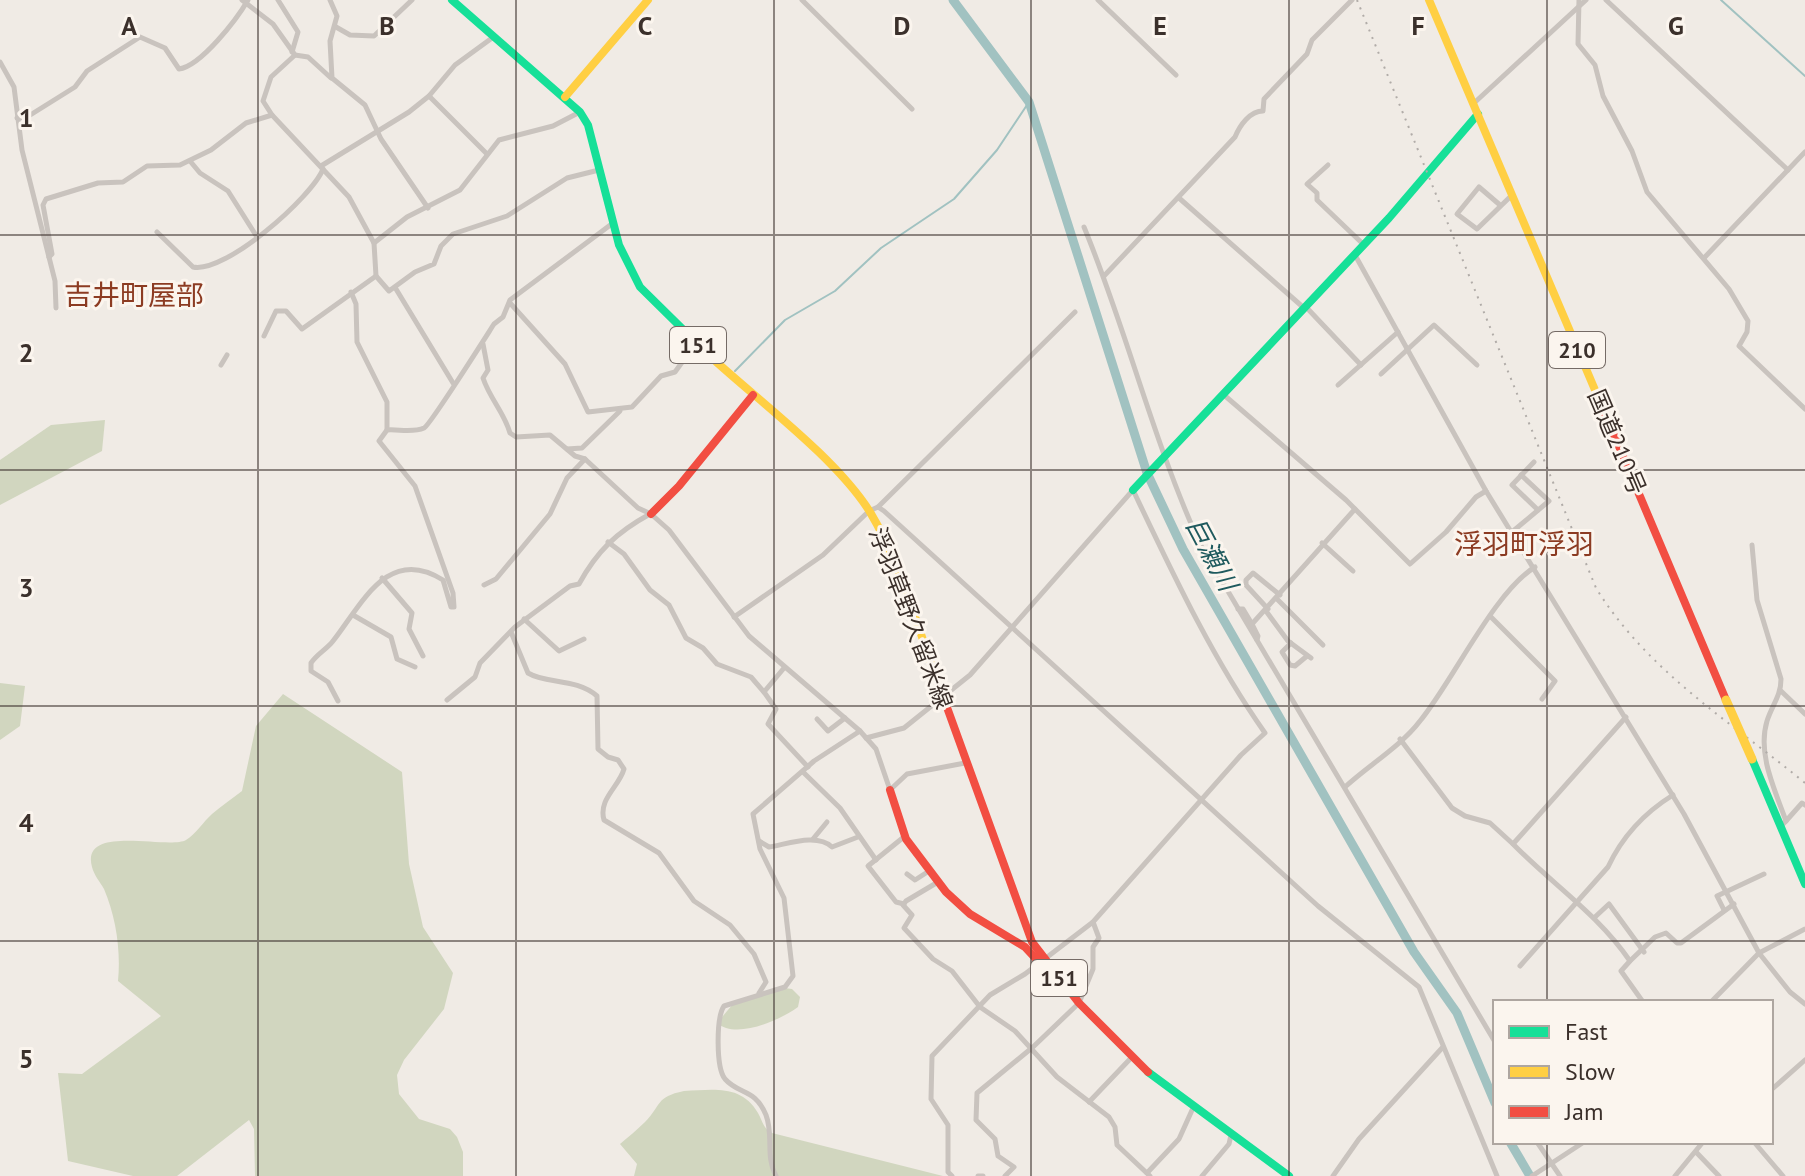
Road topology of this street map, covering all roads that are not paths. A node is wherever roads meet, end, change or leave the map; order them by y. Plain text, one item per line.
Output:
1 (278, 0) edge
2 (330, 0) edge
3 (412, 0) edge
4 (452, 0) edge
5 (648, 0) edge
6 (802, 0) edge
7 (1098, 0) edge
8 (1352, 0) edge
9 (1429, 0) edge
10 (1586, 0) edge
11 (1606, 0) edge
12 (245, 1) edge
13 (1580, 3) edge
14 (336, 27) junction
15 (492, 38) junction
16 (294, 54) junction
17 (0, 62) edge
18 (1176, 75) dead end
19 (332, 78) junction
20 (429, 96) junction
21 (565, 97) junction
22 (1473, 104) junction
23 (912, 109) dead end
24 (580, 112) junction
25 (1478, 114) junction
26 (272, 115) junction
27 (17, 118) junction
28 (378, 133) junction
29 (1805, 152) edge
30 (487, 154) junction
31 (190, 161) junction
32 (1328, 165) dead end
33 (322, 168) junction
34 (600, 170) junction
35 (1788, 170) junction
36 (1512, 196) junction
37 (1179, 198) junction
38 (1500, 205) junction
39 (428, 208) junction
40 (613, 223) junction
41 (1084, 227) dead end
42 (157, 232) dead end
43 (257, 237) junction
44 (374, 243) junction
45 (1364, 245) junction
46 (1355, 255) junction
47 (49, 257) junction
48 (1704, 258) junction
49 (376, 276) junction
50 (1104, 276) junction
51 (396, 289) junction
52 (351, 292) junction
53 (509, 302) junction
54 (56, 308) dead end
55 (1305, 308) junction
56 (1075, 312) dead end
57 (1398, 332) junction
58 (264, 336) dead end
59 (482, 343) junction
60 (696, 343) junction
61 (1409, 351) junction
62 (227, 355) dead end
63 (221, 365) dead end
64 (1361, 365) junction
65 (1477, 365) dead end
66 (1381, 374) dead end
67 (453, 383) junction
68 (1338, 385) dead end
69 (753, 395) junction
70 (1224, 395) junction
71 (1805, 409) edge
72 (621, 410) junction
73 (387, 430) junction
74 (567, 449) junction
75 (1164, 458) junction
76 (585, 459) junction
77 (1534, 462) dead end
78 (1521, 475) junction
79 (1133, 490) junction
80 (1486, 491) junction
81 (874, 509) junction
82 (1355, 509) junction
83 (1538, 510) junction
84 (651, 514) junction
85 (1512, 532) junction
86 (608, 542) junction
87 (1322, 543) junction
88 (1752, 545) dead end
89 (1535, 567) junction
90 (1353, 571) dead end
91 (382, 578) junction
92 (484, 585) dead end
93 (1278, 597) junction
94 (1238, 609) junction
95 (1267, 610) junction
96 (353, 615) junction
97 (1490, 616) junction
98 (734, 617) junction
99 (524, 619) junction
100 (1252, 624) junction
101 (1012, 630) junction
102 (511, 632) junction
103 (584, 639) dead end
104 (1256, 641) junction
105 (1291, 643) junction
106 (1323, 645) dead end
107 (423, 656) dead end
108 (415, 667) dead end
109 (784, 668) junction
110 (1781, 691) junction
111 (764, 692) junction
112 (943, 697) junction
113 (1542, 699) dead end
114 (447, 700) dead end
115 (338, 701) dead end
116 (1805, 714) edge
117 (1626, 717) junction
118 (845, 718) junction
119 (817, 719) dead end
120 (860, 731) junction
121 (866, 738) junction
122 (1400, 739) junction
123 (965, 763) junction
124 (806, 769) junction
125 (1345, 787) junction
126 (890, 790) junction
127 (1673, 795) junction
128 (1202, 800) junction
129 (1805, 805) edge
130 (827, 822) dead end
131 (1783, 824) junction
132 (905, 836) junction
133 (858, 837) junction
134 (812, 840) junction
135 (758, 841) junction
136 (1513, 844) junction
137 (876, 860) junction
138 (929, 871) junction
139 (907, 874) dead end
140 (1764, 874) dead end
141 (938, 882) junction
142 (1805, 884) edge
143 (1727, 890) junction
144 (1578, 901) junction
145 (904, 904) junction
146 (1734, 904) junction
147 (1724, 910) junction
148 (1595, 917) junction
149 (1093, 922) junction
150 (1805, 929) edge
151 (1644, 952) junction
152 (1759, 953) junction
153 (1045, 959) junction
154 (1630, 961) junction
155 (1520, 966) dead end
156 (759, 993) junction
157 (1719, 999) edge
158 (1639, 1000) edge
159 (1079, 1003) junction
160 (1805, 1004) edge
161 (980, 1007) junction
162 (1493, 1039) edge
163 (1033, 1047) junction
164 (1442, 1048) junction
165 (1131, 1058) junction
166 (1805, 1060) edge
167 (1773, 1088) edge
168 (1089, 1102) junction
169 (1193, 1108) junction
170 (1231, 1135) junction
171 (1538, 1144) edge
172 (1581, 1144) edge
173 (1702, 1144) edge
174 (1756, 1144) edge
175 (1696, 1152) junction
176 (1552, 1163) junction
177 (1776, 1170) junction
178 (1149, 1175) edge
179 (776, 1176) edge
180 (952, 1176) edge
181 (1005, 1176) edge
182 (1202, 1176) edge
183 (1289, 1176) edge
184 (1333, 1176) edge
185 (1497, 1176) edge
186 (1532, 1176) edge
187 (1560, 1176) edge
188 (1675, 1176) edge
189 (1719, 1176) edge
190 (1769, 1176) edge
191 (1783, 1176) edge

1 - 16 street
2 - 14 street
3 - 14 street
4 - 15 main road, 浮羽草野久留米線 / 151
5 - 21 main road
6 - 23 street
7 - 18 street
8 - 37 street
9 - 22 main road, 国道210号 / 210
10 - 13 street
11 - 35 street
12 - 16 street
12 - 27 street
13 - 22 street
13 - 48 street
14 - 19 street
15 - 20 street
15 - 21 main road, 浮羽草野久留米線 / 151
16 - 19 street
16 - 26 street
17 - 27 street
19 - 28 street
20 - 28 street
20 - 30 street
21 - 24 main road, 浮羽草野久留米線 / 151
22 - 25 main road, 国道210号 / 210
24 - 30 street
24 - 34 main road, 浮羽草野久留米線 / 151
25 - 36 main road, 国道210号 / 210
25 - 45 main road
26 - 31 street
26 - 33 street
27 - 47 street
28 - 33 street
28 - 39 street
29 - 35 street
30 - 39 street
31 - 43 street
31 - 47 street
32 - 45 street
33 - 43 street
33 - 44 street
34 - 40 main road, 浮羽草野久留米線 / 151
34 - 51 street
35 - 48 street
36 - 38 street
36 - 131 main road, 国道210号 / 210, bridge
37 - 50 street
37 - 55 street
38 - 38 street
39 - 44 street
40 - 53 street
40 - 60 main road, 浮羽草野久留米線 / 151
41 - 50 street
42 - 43 street
44 - 49 street
45 - 46 main road
46 - 55 main road
46 - 57 street
47 - 54 street
48 - 71 street
49 - 51 street
49 - 52 street
50 - 75 street
51 - 67 street
52 - 58 street
52 - 73 street
53 - 59 street
53 - 72 street
55 - 64 street
55 - 70 main road
56 - 81 street
57 - 61 street
57 - 64 street
59 - 67 street
59 - 74 street
60 - 69 main road, 浮羽草野久留米線 / 151
60 - 72 street
61 - 65 street
61 - 66 street
61 - 80 street
62 - 63 street
64 - 68 street
67 - 73 street
69 - 81 main road, 浮羽草野久留米線 / 151
69 - 84 main road
70 - 75 main road
70 - 82 street
72 - 74 street
73 - 91 street
74 - 76 street
75 - 79 main road
75 - 94 street
76 - 84 street
76 - 92 street
77 - 78 street
78 - 83 street
78 - 83 street
79 - 101 street
79 - 128 street
80 - 82 street
80 - 85 street
81 - 98 street
81 - 101 street
81 - 112 main road, 浮羽草野久留米線 / 151
82 - 87 street
83 - 85 street
84 - 86 street
84 - 98 street
85 - 89 street
86 - 99 street
86 - 111 street
87 - 90 street
87 - 93 street
88 - 110 street
89 - 97 street
89 - 117 street
91 - 96 street
91 - 107 street
93 - 95 street
93 - 95 street
93 - 106 street
94 - 100 street
94 - 104 street
95 - 100 street
95 - 105 street
96 - 108 street
96 - 115 street
97 - 113 street
97 - 122 street
98 - 109 street
99 - 102 street
99 - 103 street
100 - 104 street
101 - 112 street
101 - 128 street
102 - 114 street
102 - 156 street
104 - 125 street
105 - 105 street
109 - 111 street
109 - 118 street
110 - 116 street
110 - 131 street
111 - 124 street
112 - 121 street
112 - 123 main road, 浮羽草野久留米線 / 151
117 - 127 street
117 - 136 street
118 - 119 street
118 - 120 street
120 - 121 street
120 - 124 street
121 - 126 street
122 - 125 street
122 - 136 street
123 - 126 street
123 - 153 main road, 浮羽草野久留米線 / 151
124 - 133 street
124 - 135 street
125 - 162 street
126 - 132 main road
127 - 143 street
127 - 144 street
128 - 149 street
128 - 164 street
129 - 131 street
130 - 134 street
131 - 142 main road, 国道210号 / 210
132 - 137 street
132 - 138 main road
133 - 134 street
133 - 137 street
134 - 135 street
135 - 156 street
136 - 144 street
137 - 145 street
138 - 139 street
138 - 141 main road
140 - 143 street
141 - 145 street
141 - 153 main road
143 - 146 street
143 - 147 street
144 - 148 street
144 - 155 street
145 - 161 street
146 - 147 street
146 - 152 street
147 - 151 street
148 - 151 street
148 - 154 street
149 - 153 street
149 - 159 street
150 - 152 street
151 - 154 street
152 - 157 street
152 - 160 street
153 - 159 main road, 浮羽草野久留米線 / 151
153 - 161 street
154 - 158 street
156 - 179 street
159 - 163 street
159 - 165 main road, 浮羽草野久留米線 / 151
161 - 163 street
161 - 180 street
163 - 168 street
163 - 181 street
164 - 184 street
164 - 185 street
165 - 168 street
165 - 169 main road, 浮羽草野久留米線 / 151
166 - 167 street
168 - 178 street
169 - 170 main road, 浮羽草野久留米線 / 151
169 - 178 street
170 - 182 street
170 - 183 main road, 浮羽草野久留米線 / 151
171 - 176 street
172 - 176 street
173 - 175 street
174 - 177 street
175 - 188 street
175 - 189 street
176 - 186 street
176 - 187 street
177 - 190 street
177 - 191 street

